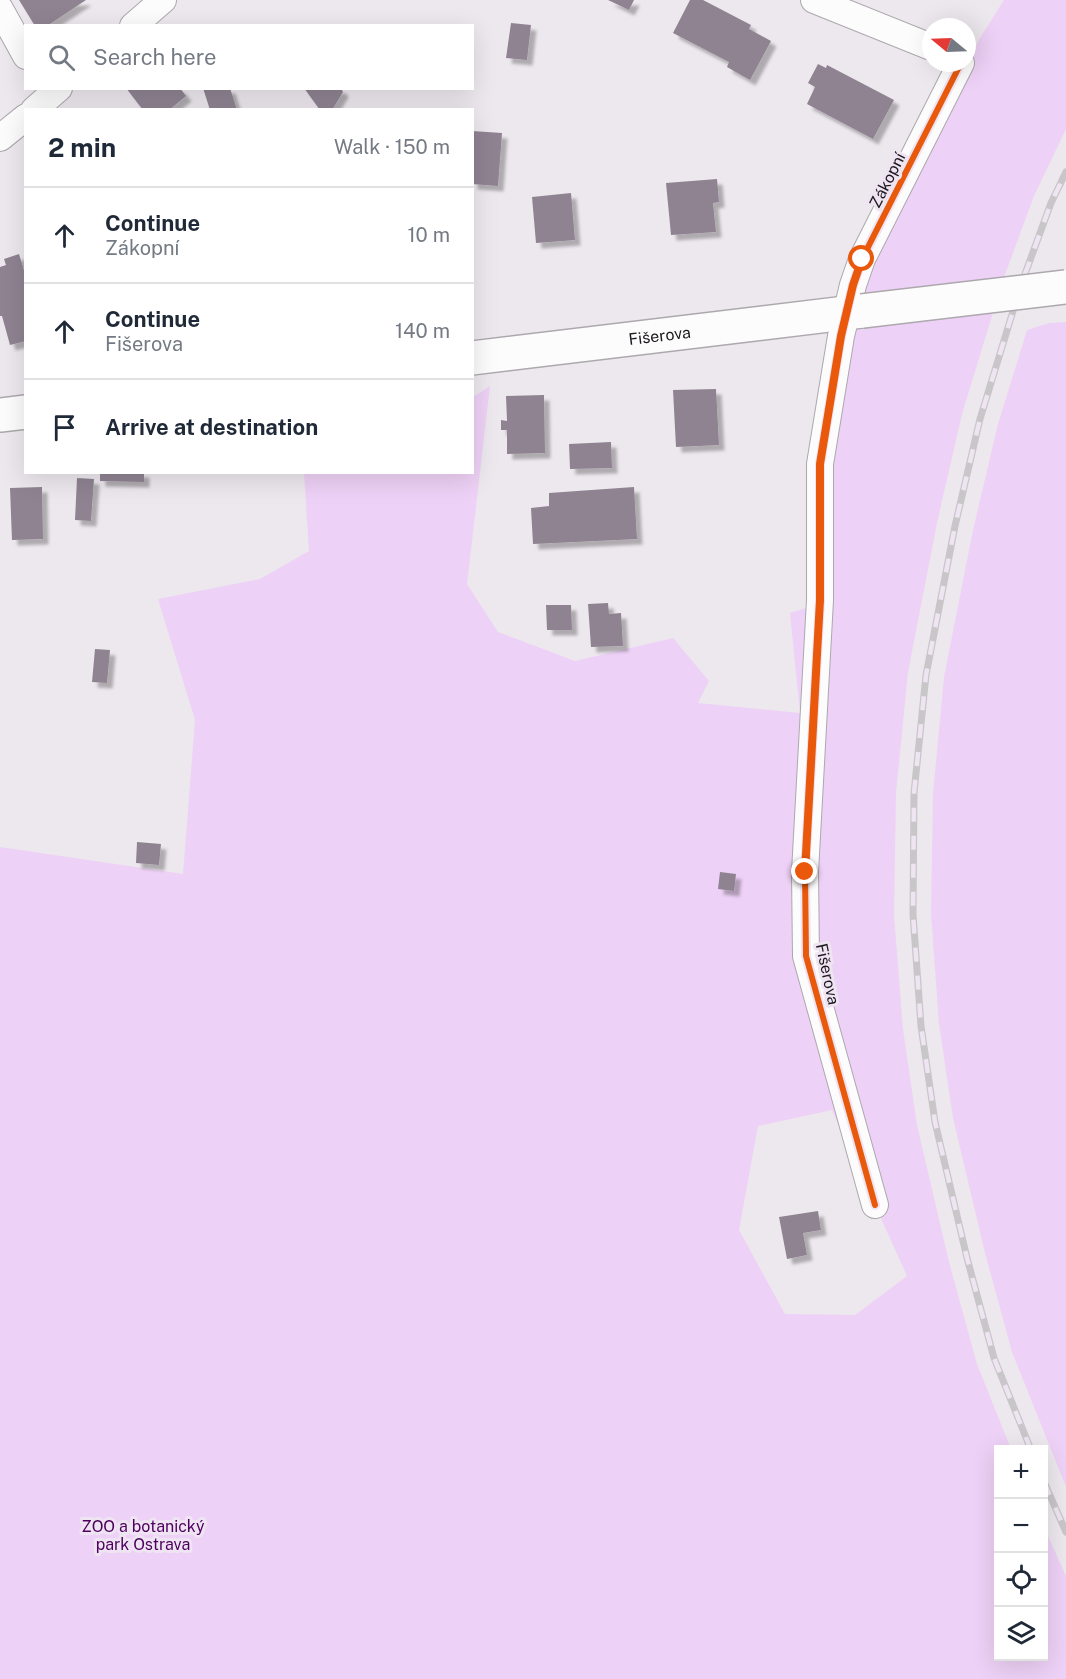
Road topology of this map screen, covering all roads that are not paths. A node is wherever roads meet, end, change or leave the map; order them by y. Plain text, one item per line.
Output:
1 (163, 0) edge
2 (814, 0) edge
3 (0, 9) edge
4 (135, 24) edge
5 (922, 42) edge
6 (24, 52) edge
7 (956, 72) edge
8 (24, 119) edge
9 (0, 138) edge
10 (1066, 286) edge
11 (854, 312) junction
12 (474, 358) edge
13 (24, 412) edge
14 (0, 415) edge
15 (875, 1205) dead end

1 - 4 street
2 - 5 street
3 - 6 street
7 - 11 street, Zákopní
8 - 9 street
10 - 11 street, Fišerova, bridge
11 - 12 street, Fišerova
11 - 15 street, Fišerova
13 - 14 street

